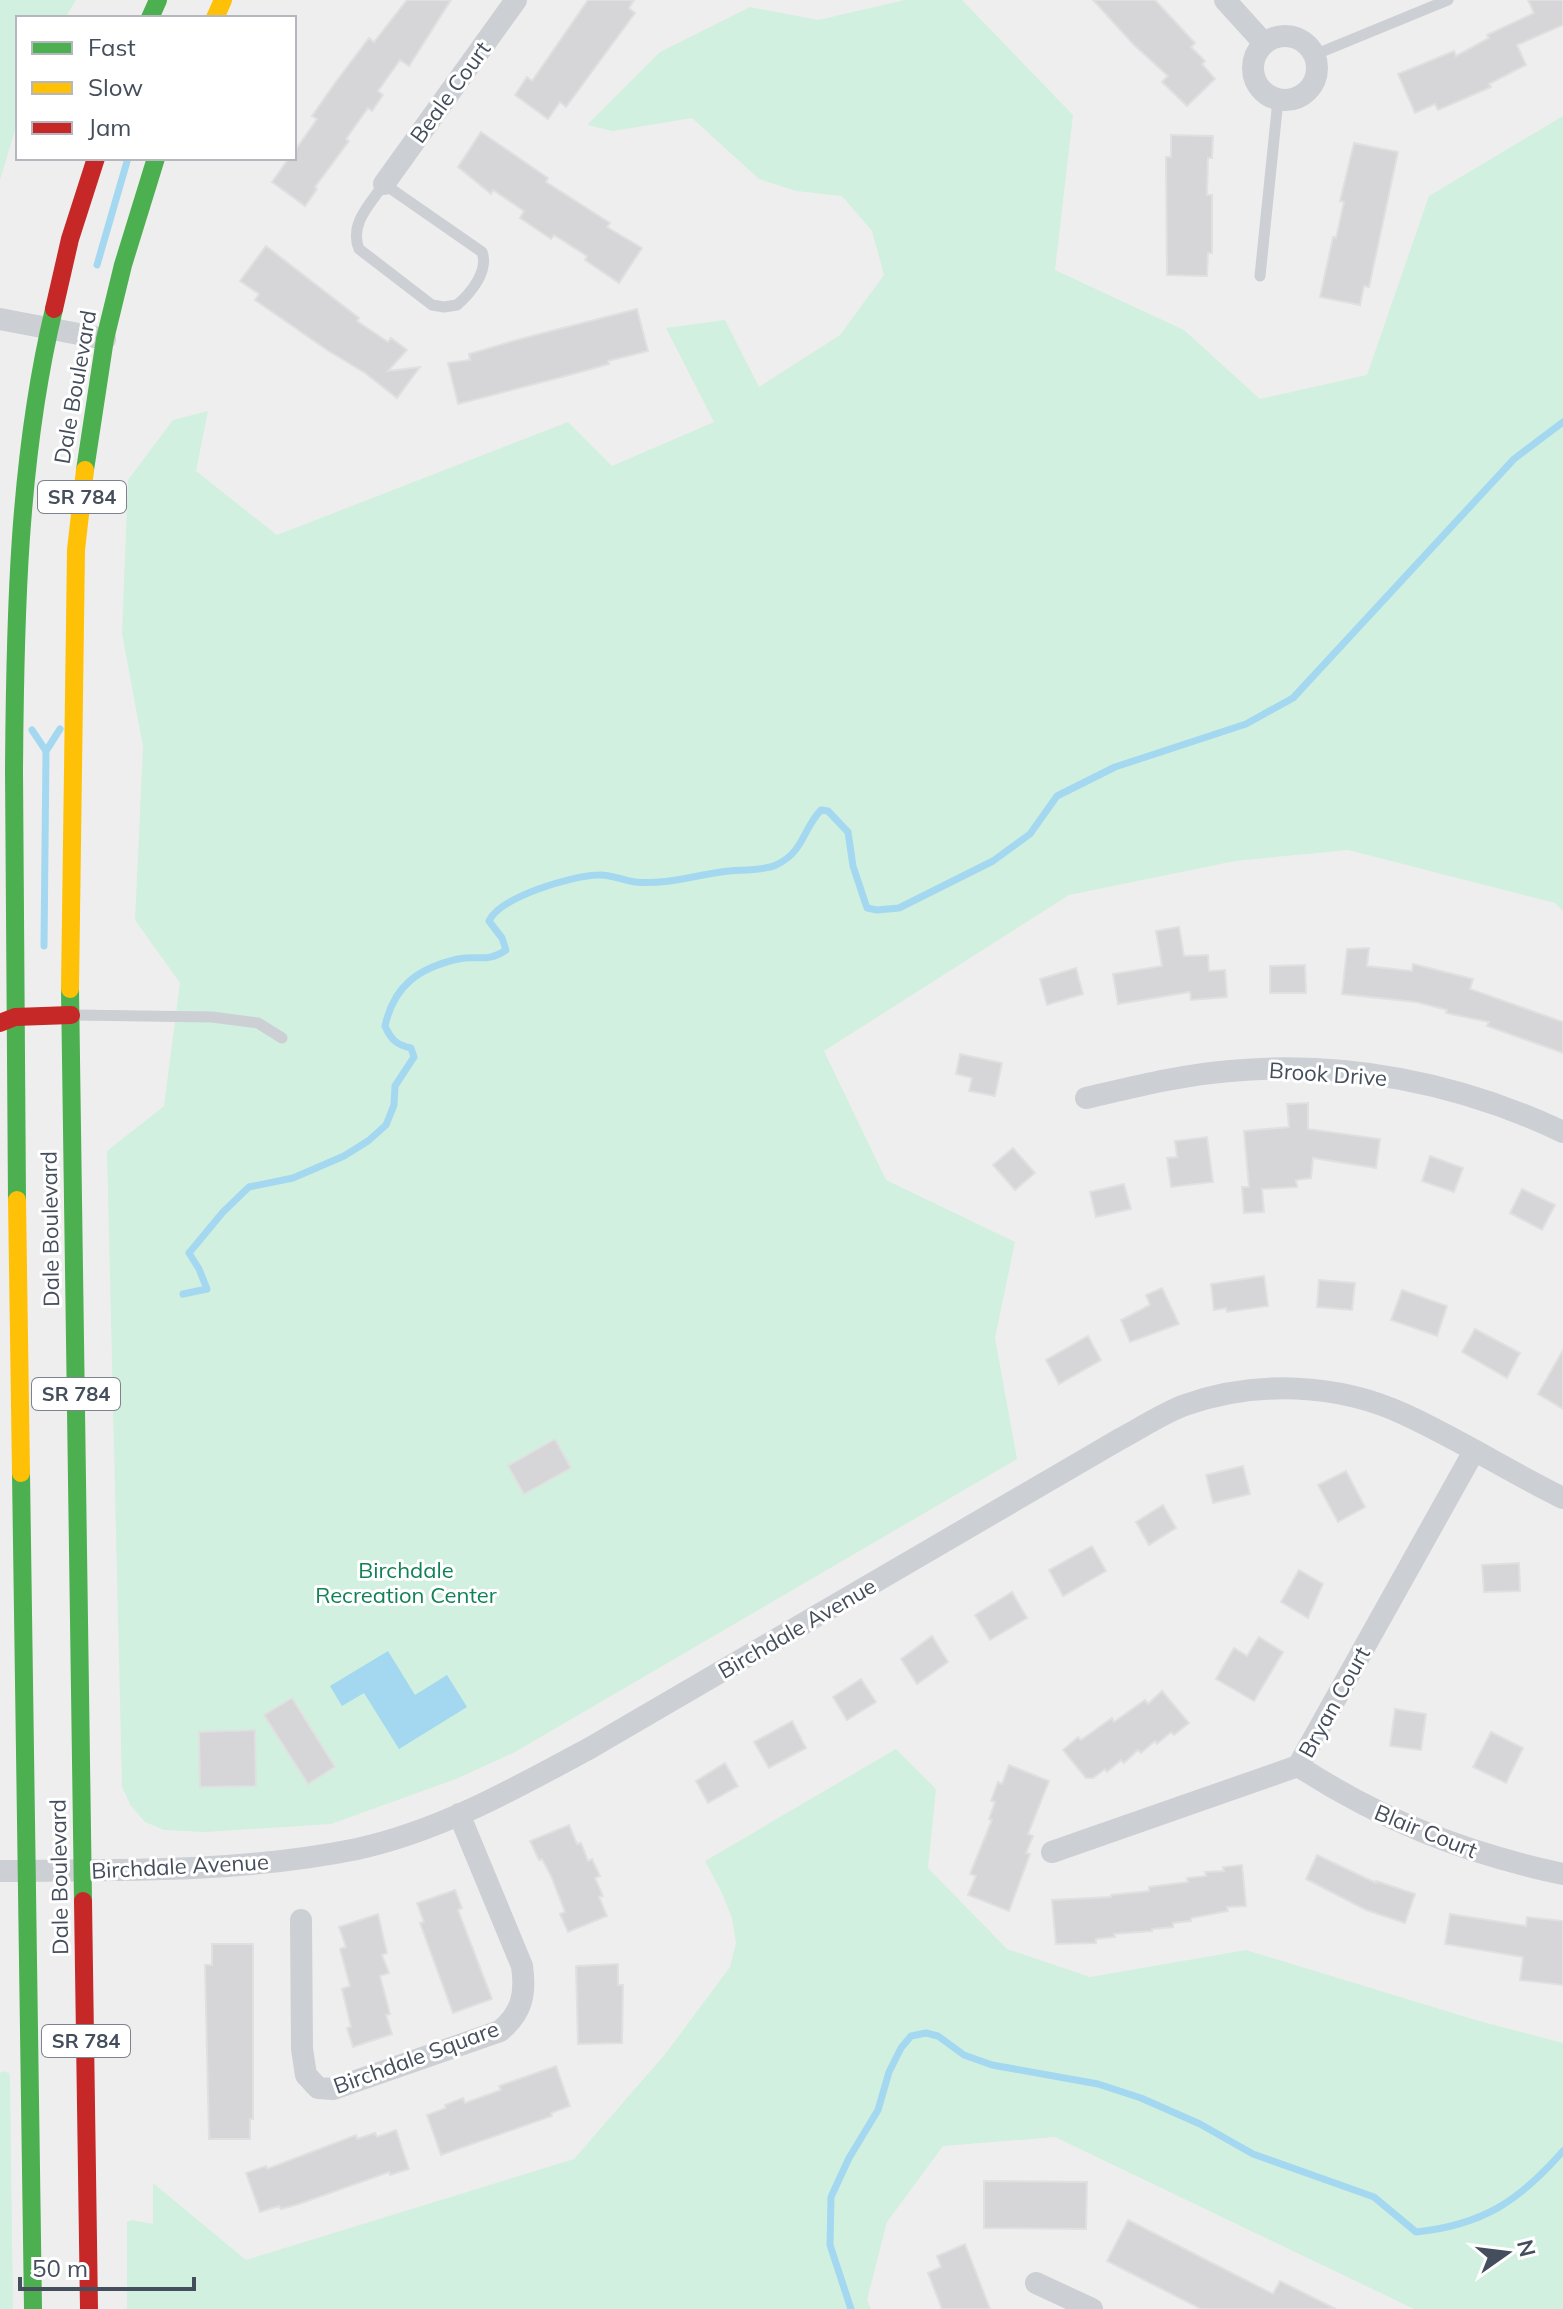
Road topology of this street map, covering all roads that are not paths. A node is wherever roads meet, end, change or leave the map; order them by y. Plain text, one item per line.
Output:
1 (516, 0) edge
2 (1225, 0) edge
3 (1448, 0) edge
4 (1264, 43) junction
5 (1314, 55) junction
6 (1278, 100) junction
7 (95, 160) edge
8 (155, 160) edge
9 (384, 184) junction
10 (1260, 276) dead end
11 (0, 319) edge
12 (48, 328) junction
13 (105, 339) junction
14 (14, 741) junction
15 (0, 818) edge
16 (71, 1015) junction
17 (5, 1017) edge
18 (282, 1038) dead end
19 (1086, 1098) dead end
20 (1563, 1132) edge
21 (1474, 1451) junction
22 (1563, 1498) edge
23 (1298, 1766) junction
24 (459, 1814) junction
25 (1052, 1852) dead end
26 (0, 1871) edge
27 (28, 1871) junction
28 (83, 1872) junction
29 (1563, 1874) edge
30 (301, 1920) dead end
31 (1036, 2283) dead end
32 (33, 2309) edge
33 (89, 2309) edge
34 (1092, 2309) edge

1 - 9 street, Beale Court
2 - 4 street
3 - 5 lane
4 - 5 street
4 - 6 street
5 - 6 street
6 - 10 lane
7 - 12 main road, Dale Boulevard / SR 784
8 - 13 main road, Dale Boulevard / SR 784
9 - 9 lane
11 - 12 street
12 - 13 street
12 - 14 main road, Dale Boulevard / SR 784
13 - 16 main road, Dale Boulevard / SR 784
14 - 15 main road
14 - 17 main road, Dale Boulevard / SR 784
16 - 17 main road
16 - 18 lane
16 - 28 main road, Dale Boulevard / SR 784
17 - 27 main road, Dale Boulevard / SR 784
19 - 20 street, Brook Drive
21 - 22 street, Birchdale Avenue
21 - 23 street, Bryan Court
21 - 24 street, Birchdale Avenue
23 - 25 street, Bryan Court
23 - 29 street, Blair Court
24 - 28 street, Birchdale Avenue
24 - 30 street, Birchdale Square
26 - 27 street, Birchdale Avenue
27 - 28 street, Birchdale Avenue
27 - 32 main road, Dale Boulevard / SR 784
28 - 33 main road, Dale Boulevard / SR 784
31 - 34 street

